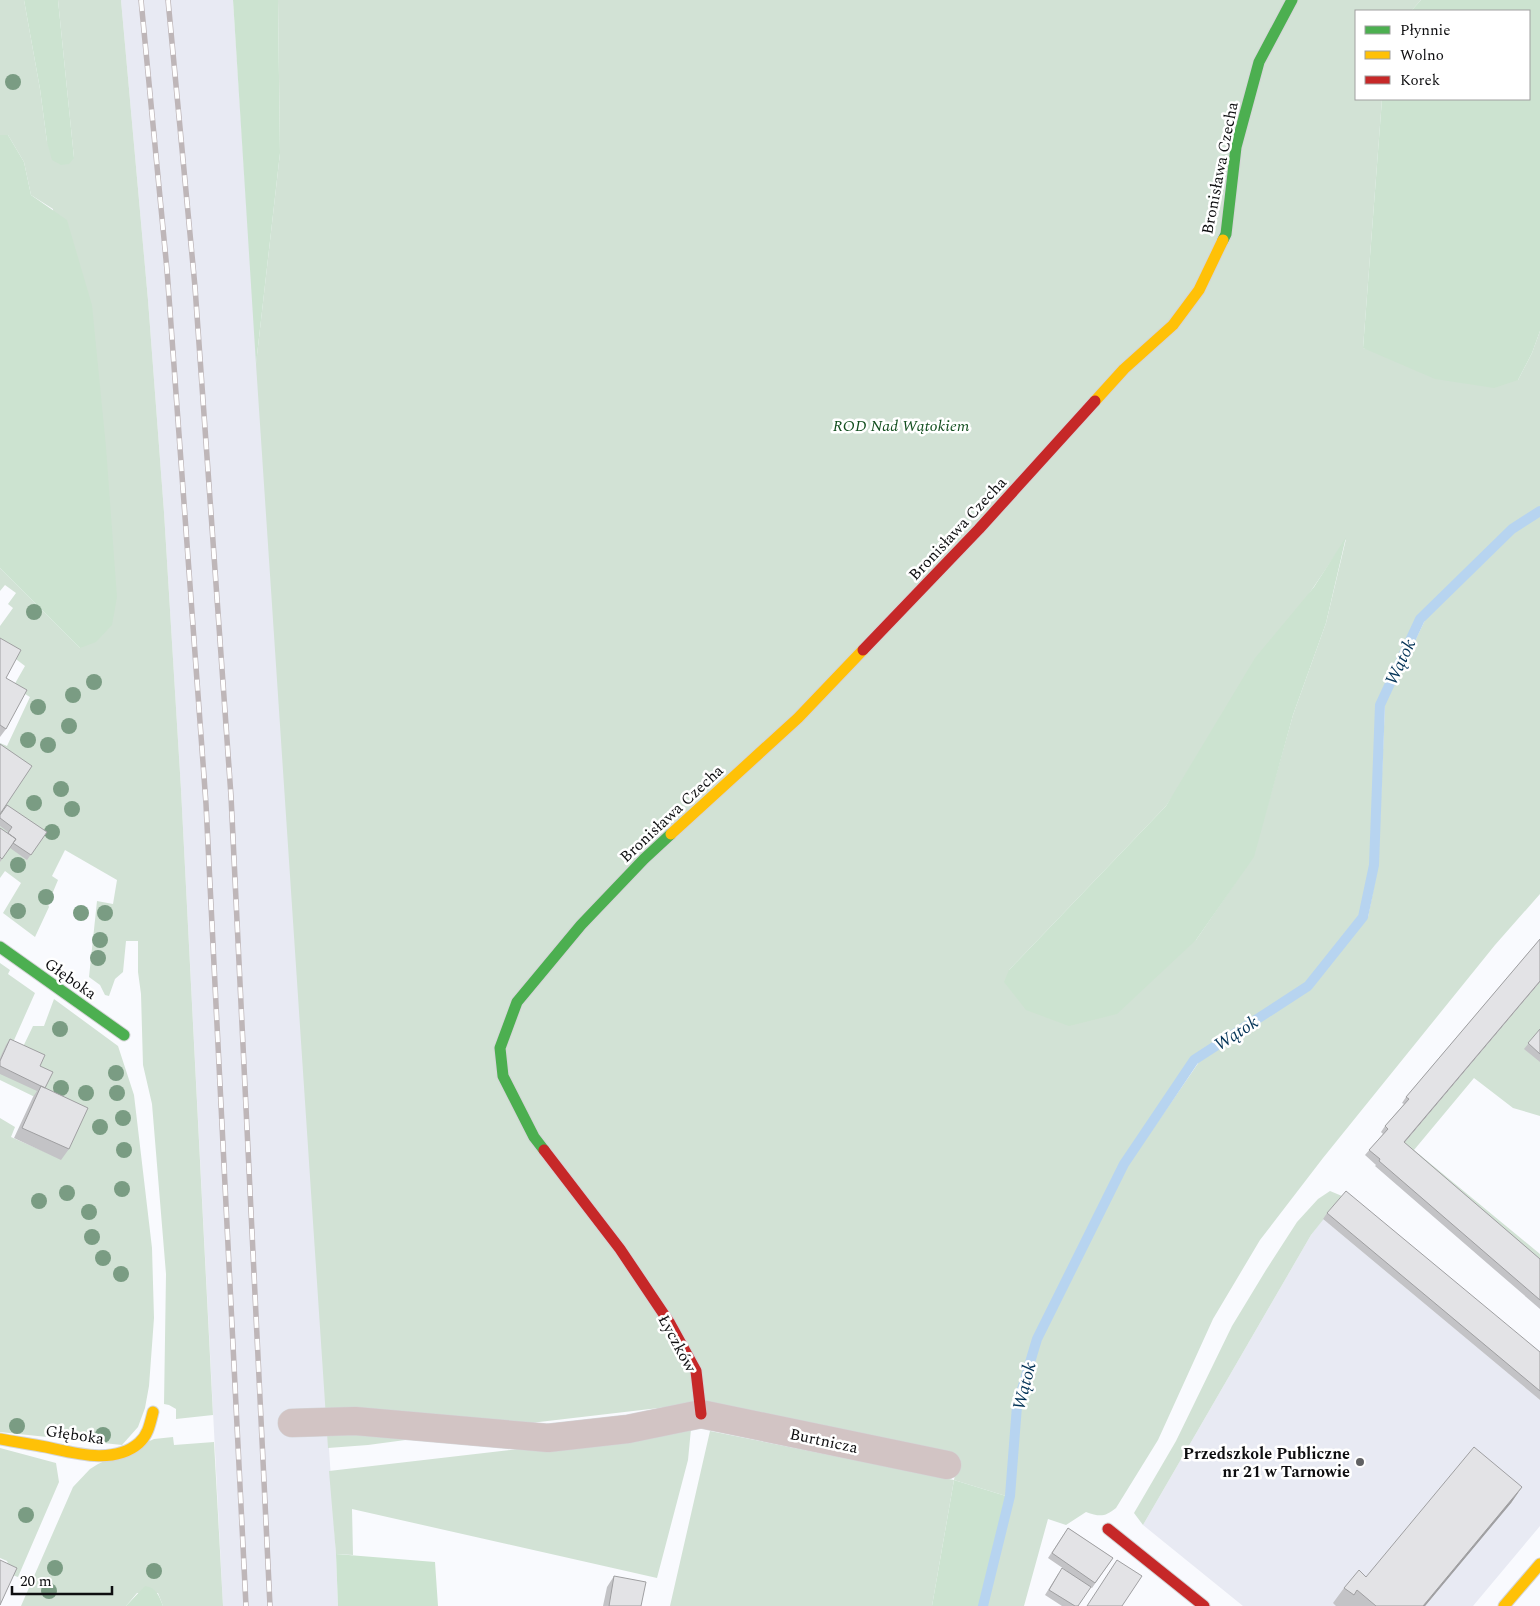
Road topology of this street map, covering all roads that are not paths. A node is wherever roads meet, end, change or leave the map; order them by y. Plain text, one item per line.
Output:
1 (1292, 0) edge
2 (0, 947) edge
3 (517, 1002) joint
4 (124, 1035) dead end
5 (153, 1412) dead end
6 (701, 1414) junction
7 (292, 1424) dead end
8 (0, 1439) edge
9 (947, 1465) dead end
10 (1108, 1529) dead end
11 (1540, 1564) edge
12 (1204, 1606) edge
13 (1504, 1606) edge

1 - 3 street, Bronisława Czecha
2 - 4 street, Głęboka
3 - 6 street, Łyczków
5 - 8 street, Głęboka
6 - 7 street
6 - 9 street, Burtnicza
10 - 12 street
11 - 13 street

